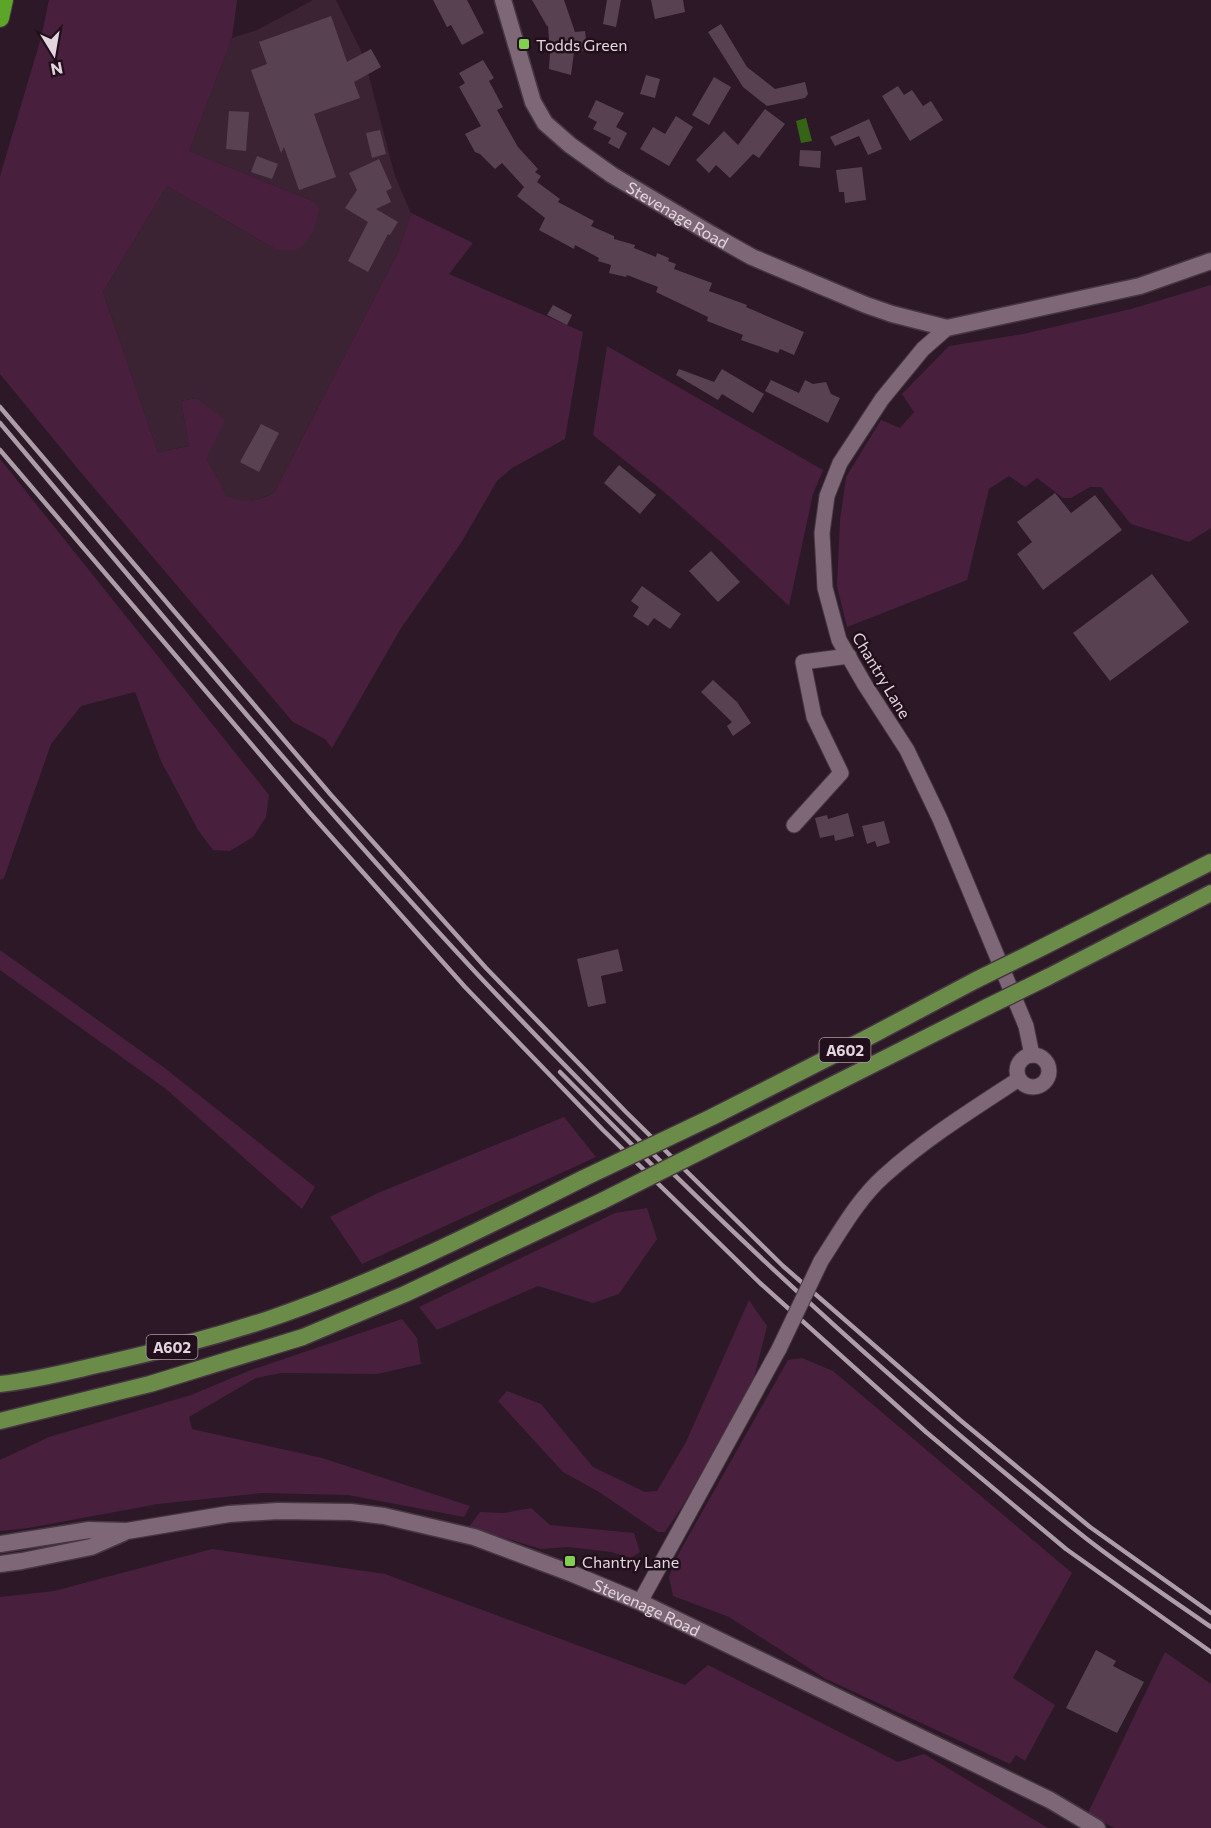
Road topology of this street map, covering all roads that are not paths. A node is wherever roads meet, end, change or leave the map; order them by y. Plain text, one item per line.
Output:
1 (4, 0) edge
2 (503, 0) edge
3 (0, 18) edge
4 (1211, 261) edge
5 (947, 328) junction
6 (849, 656) junction
7 (794, 825) dead end
8 (1211, 862) edge
9 (1211, 893) edge
10 (1032, 1055) junction
11 (1019, 1079) junction
12 (0, 1384) edge
13 (0, 1421) edge
14 (127, 1531) junction
15 (0, 1544) edge
16 (0, 1564) edge
17 (640, 1602) junction
18 (1097, 1828) edge

1 - 3 highway
2 - 5 street, Stevenage Road
4 - 5 street
5 - 6 street, Chantry Lane
6 - 7 street
6 - 10 street, Chantry Lane
8 - 12 main road, A602, bridge
9 - 13 main road, A602, bridge
10 - 11 street
10 - 11 street
11 - 17 street, bridge
14 - 15 street, Stevenage Road
14 - 16 street, Stevenage Road
14 - 17 street, Stevenage Road
17 - 18 street, Stevenage Road

